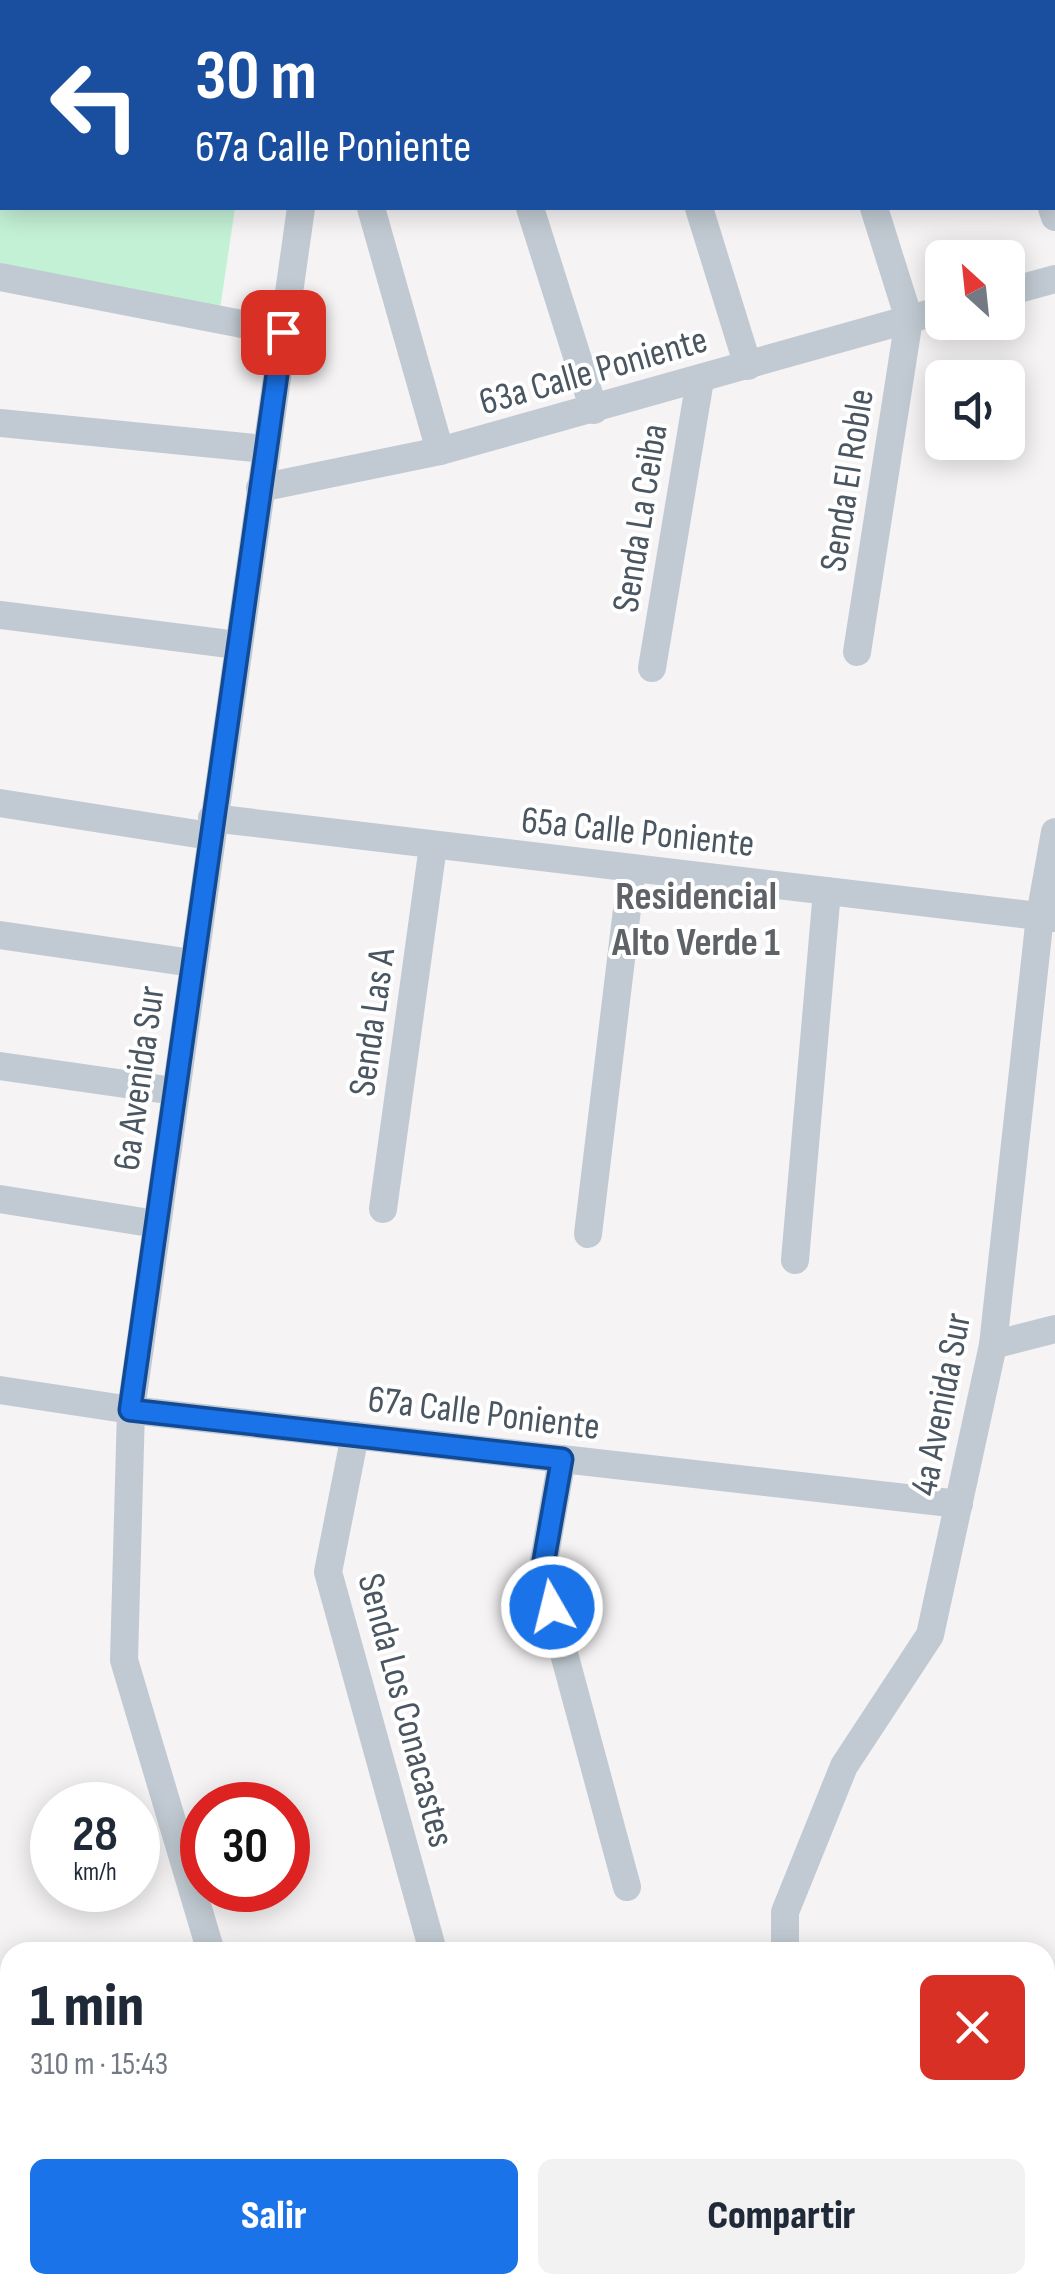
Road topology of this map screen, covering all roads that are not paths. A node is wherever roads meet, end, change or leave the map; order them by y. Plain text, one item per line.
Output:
1 (301, 210) edge
2 (371, 210) edge
3 (531, 210) edge
4 (700, 210) edge
5 (875, 210) edge
6 (0, 277) edge
7 (1055, 278) edge
8 (1025, 287) edge
9 (925, 314) edge
10 (908, 319) junction
11 (283, 332) junction
12 (748, 366) junction
13 (700, 380) junction
14 (594, 410) junction
15 (0, 422) edge
16 (264, 449) junction
17 (440, 451) junction
18 (260, 488) junction
19 (0, 616) edge
20 (237, 646) junction
21 (857, 652) dead end
22 (652, 668) dead end
23 (0, 804) edge
24 (211, 827) junction
25 (1055, 832) edge
26 (433, 846) junction
27 (632, 868) junction
28 (827, 890) junction
29 (1048, 917) edge
30 (0, 935) edge
31 (192, 963) junction
32 (0, 1066) edge
33 (174, 1091) junction
34 (0, 1199) edge
35 (382, 1208) dead end
36 (156, 1224) junction
37 (588, 1234) dead end
38 (795, 1260) dead end
39 (1055, 1328) edge
40 (992, 1346) junction
41 (0, 1390) edge
42 (130, 1410) junction
43 (354, 1435) junction
44 (562, 1459) junction
45 (959, 1504) junction
46 (627, 1887) dead end
47 (208, 1942) edge
48 (430, 1942) edge
49 (785, 1942) edge

1 - 11 street, 6a Avenida Sur
2 - 17 street
3 - 14 street
4 - 12 street
5 - 10 street
6 - 11 street
7 - 8 street
9 - 10 street, 63a Calle Poniente
10 - 12 street, 63a Calle Poniente
10 - 21 street, Senda El Roble
11 - 16 street, 6a Avenida Sur
12 - 13 street, 63a Calle Poniente
13 - 14 street, 63a Calle Poniente
13 - 22 street, Senda La Ceiba
14 - 17 street, 63a Calle Poniente
15 - 16 street
16 - 18 street, 6a Avenida Sur
17 - 18 street, 63a Calle Poniente
18 - 20 street, 6a Avenida Sur
19 - 20 street
20 - 24 street, 6a Avenida Sur
23 - 24 street, 65a Calle Poniente
24 - 26 street, 65a Calle Poniente
24 - 31 street, 6a Avenida Sur
25 - 29 street, 4a Avenida Sur
26 - 27 street, 65a Calle Poniente
26 - 35 street, Senda Las A
27 - 28 street, 65a Calle Poniente
27 - 37 street
28 - 29 street, 65a Calle Poniente
28 - 38 street
29 - 40 street, 4a Avenida Sur
30 - 31 street
31 - 33 street, 6a Avenida Sur
32 - 33 street
33 - 36 street, 6a Avenida Sur
34 - 36 street
36 - 42 street, 6a Avenida Sur
39 - 40 street
40 - 45 street, 4a Avenida Sur
41 - 42 street, 67a Calle Poniente
42 - 43 street, 67a Calle Poniente
42 - 47 street, 6a Avenida Sur
43 - 44 street, 67a Calle Poniente
43 - 48 street, Senda Los Conacastes
44 - 45 street, 67a Calle Poniente
44 - 46 street
45 - 49 street, 4a Avenida Sur

